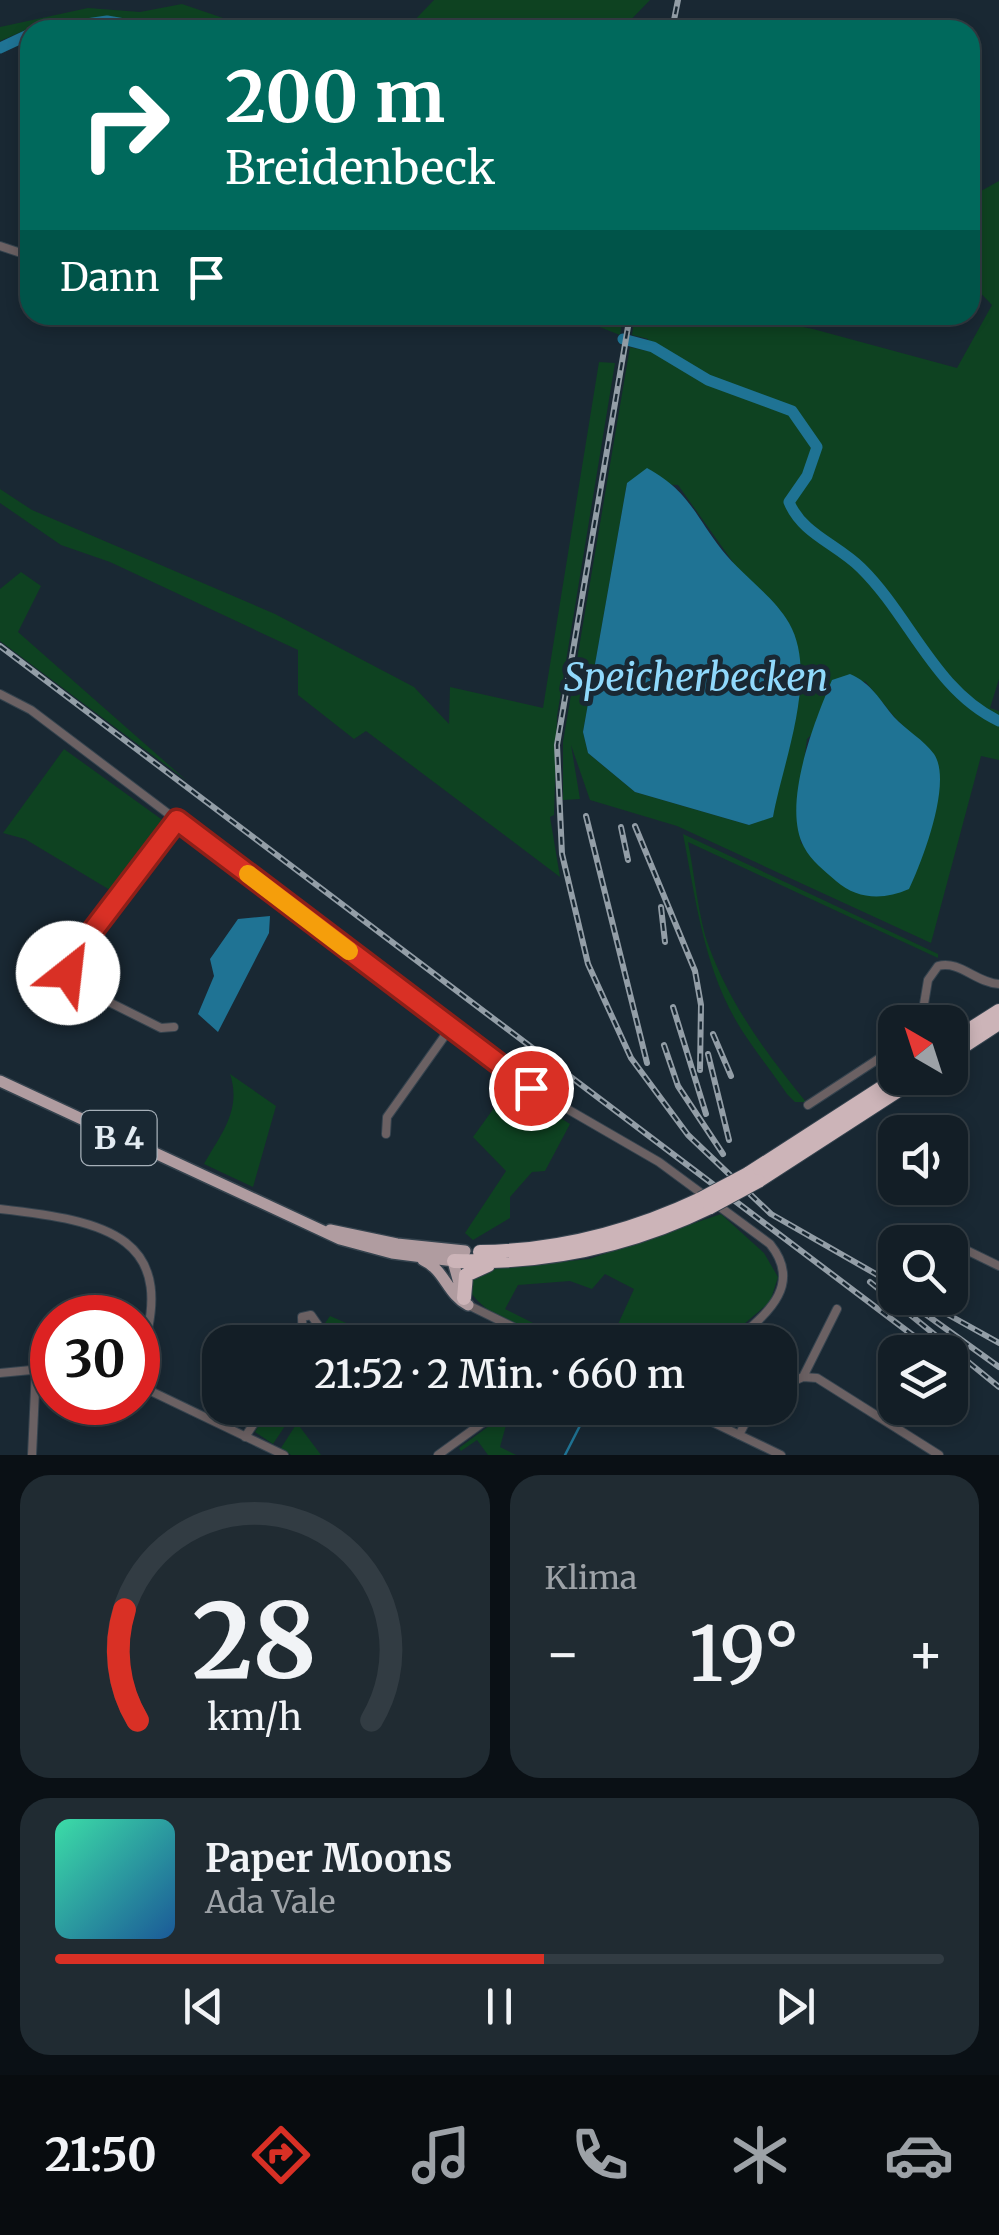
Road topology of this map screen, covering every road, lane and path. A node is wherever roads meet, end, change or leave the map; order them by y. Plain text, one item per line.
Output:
1 (0, 694) edge
2 (177, 820) junction
3 (999, 984) edge
4 (924, 1005) edge
5 (999, 1010) edge
6 (999, 1023) edge
7 (174, 1027) dead end
8 (452, 1027) junction
9 (968, 1030) edge
10 (968, 1043) edge
11 (878, 1059) edge
12 (0, 1082) edge
13 (878, 1092) edge
14 (889, 1095) edge
15 (808, 1105) dead end
16 (386, 1134) dead end
17 (753, 1178) junction
18 (706, 1203) junction
19 (0, 1209) edge
20 (316, 1228) junction
21 (968, 1251) edge
22 (454, 1254) junction
23 (417, 1258) junction
24 (537, 1260) junction
25 (999, 1266) edge
26 (449, 1286) junction
27 (152, 1295) edge
28 (466, 1301) junction
29 (836, 1309) dead end
30 (512, 1325) edge
31 (753, 1325) edge
32 (30, 1370) edge
33 (0, 1374) edge
34 (803, 1377) junction
35 (797, 1379) edge
36 (160, 1396) edge
37 (33, 1425) edge
38 (253, 1425) edge
39 (479, 1425) edge
40 (718, 1425) edge
41 (743, 1425) edge
42 (738, 1435) junction
43 (246, 1436) junction
44 (32, 1455) edge
45 (284, 1455) edge
46 (438, 1455) edge
47 (781, 1455) edge
48 (939, 1455) edge

1 - 2 street
2 - 7 street
2 - 8 street
3 - 4 street
5 - 9 highway
6 - 10 highway
8 - 16 street
8 - 31 street
11 - 15 street
12 - 20 main road, B 4
13 - 17 highway, B 4
14 - 17 highway, B 4
17 - 18 highway, B 4, bridge
18 - 22 highway, B 4
18 - 24 highway, B 4
19 - 27 street
20 - 22 main road, B 4
20 - 23 main road, B 4
21 - 25 street
22 - 23 main road, B 4
22 - 24 highway, B 4
22 - 26 main road
22 - 28 main road
23 - 26 main road
24 - 28 highway
26 - 28 main road
28 - 30 street
29 - 34 street
32 - 33 street
34 - 35 street
34 - 48 street
36 - 43 street
37 - 44 street
38 - 43 street
39 - 46 street
40 - 42 street
41 - 42 street
42 - 47 street
43 - 45 street

